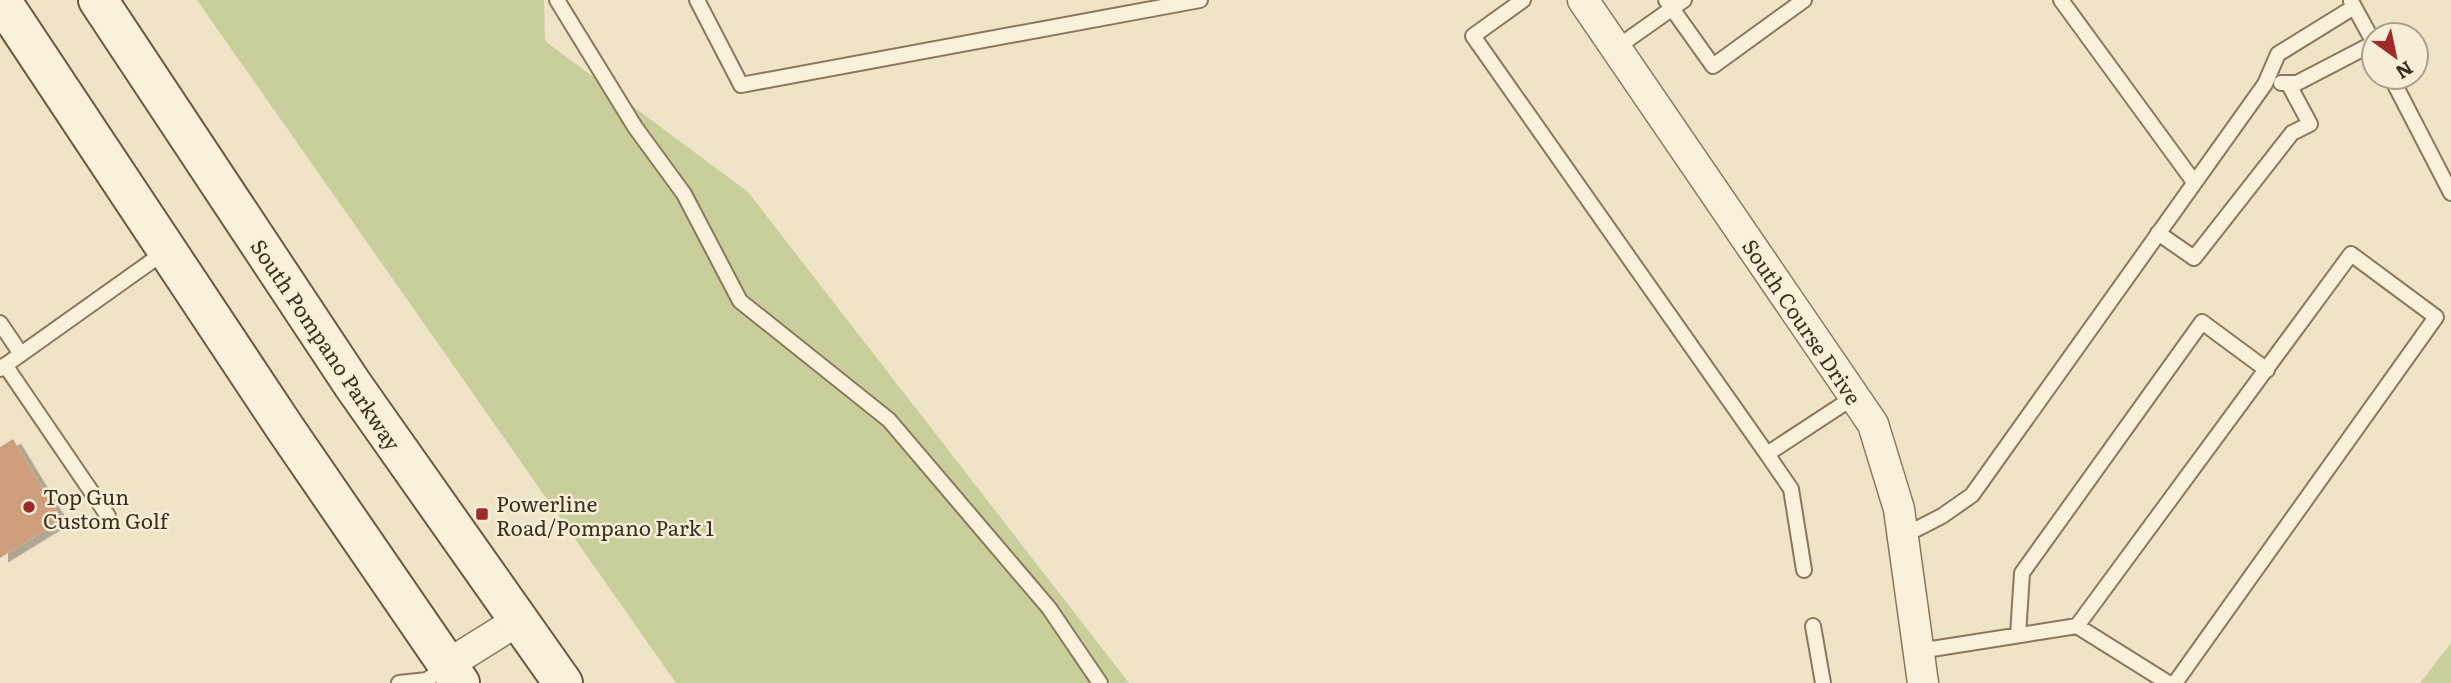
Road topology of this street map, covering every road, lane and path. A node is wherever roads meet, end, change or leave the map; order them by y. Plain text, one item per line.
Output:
1 (1, 0) edge
2 (98, 0) edge
3 (557, 0) edge
4 (696, 0) edge
5 (1200, 0) edge
6 (1523, 0) edge
7 (1583, 0) edge
8 (1684, 0) edge
9 (1804, 0) edge
10 (2061, 0) edge
11 (2352, 3) edge
12 (1669, 4) edge
13 (2362, 21) edge
14 (1616, 48) junction
15 (2360, 50) edge
16 (2288, 83) junction
17 (2265, 84) junction
18 (2398, 91) edge
19 (2194, 182) junction
20 (2451, 193) edge
21 (2158, 233) junction
22 (167, 250) junction
23 (0, 323) edge
24 (21, 354) junction
25 (3, 367) edge
26 (2267, 370) junction
27 (1854, 397) junction
28 (1767, 454) junction
29 (108, 516) dead end
30 (1903, 536) junction
31 (1804, 570) dead end
32 (519, 620) junction
33 (1813, 626) dead end
34 (2077, 626) junction
35 (2018, 635) junction
36 (1919, 651) junction
37 (440, 678) edge
38 (399, 683) edge
39 (563, 683) edge
40 (1100, 683) edge
41 (1823, 683) edge
42 (1923, 683) edge
43 (2168, 683) edge
44 (2175, 683) edge

1 - 22 main road
2 - 32 main road, South Pompano Parkway
3 - 40 lane
4 - 5 lane
6 - 28 lane
7 - 14 street, South Course Drive
8 - 12 lane
9 - 12 lane
10 - 19 lane
11 - 13 lane
11 - 17 lane
12 - 14 lane
14 - 27 street, South Course Drive
15 - 16 lane
16 - 17 lane
16 - 21 lane
17 - 19 lane
18 - 20 lane
19 - 21 lane
21 - 30 lane
22 - 24 lane
22 - 37 main road
23 - 24 lane
24 - 25 lane
25 - 29 lane
26 - 34 lane
26 - 35 lane
26 - 44 lane
27 - 28 lane
27 - 30 street, South Course Drive
28 - 31 lane
30 - 36 street, South Course Drive
32 - 37 street
32 - 39 main road, South Pompano Parkway
33 - 41 lane
34 - 35 lane
34 - 43 lane
35 - 36 lane
36 - 42 street, South Course Drive
37 - 38 lane

